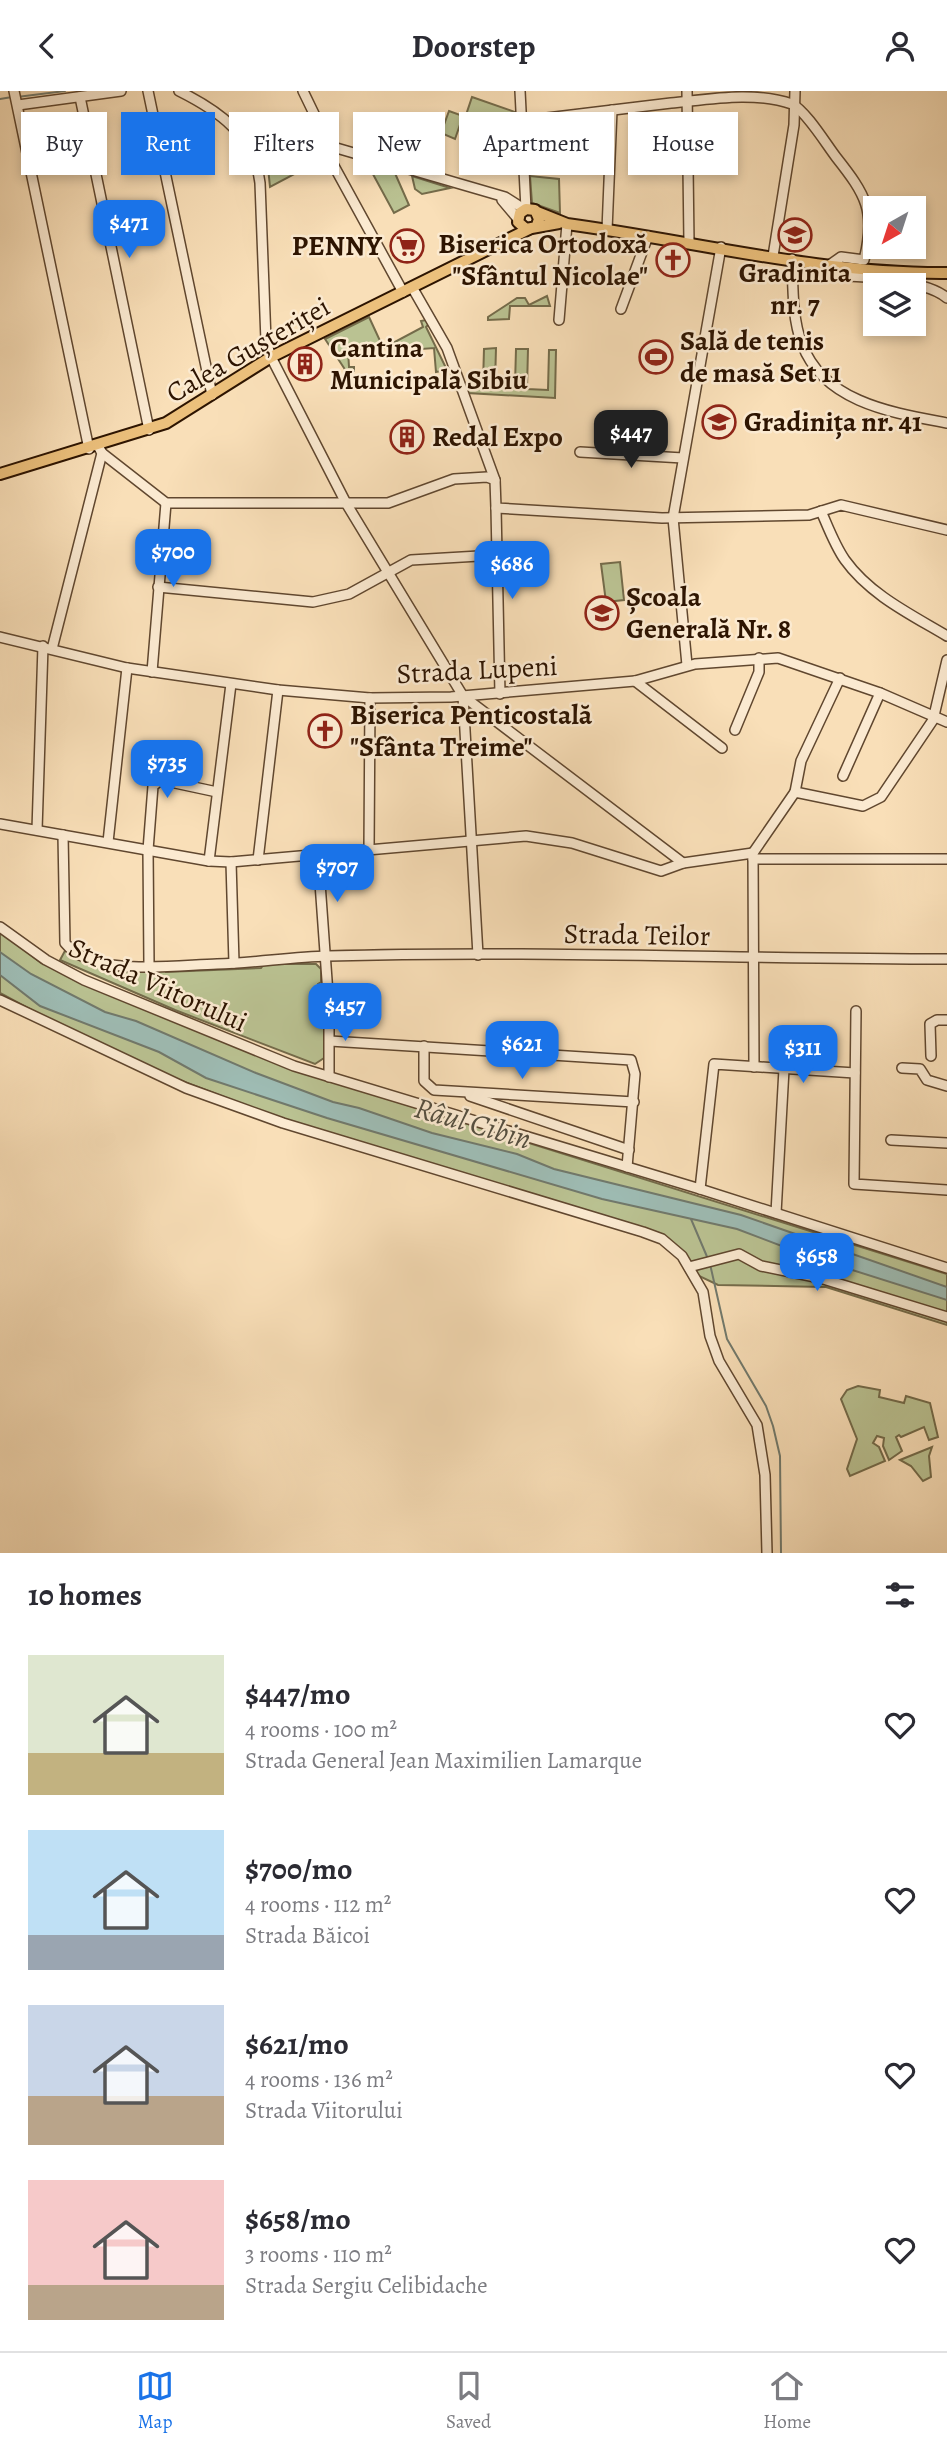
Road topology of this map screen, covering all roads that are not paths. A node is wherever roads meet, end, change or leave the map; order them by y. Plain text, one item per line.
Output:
1 (121, 91) edge
2 (148, 91) edge
3 (179, 91) edge
4 (303, 91) edge
5 (520, 91) edge
6 (687, 91) edge
7 (795, 91) edge
8 (80, 97) junction
9 (16, 98) edge
10 (688, 102) junction
11 (796, 105) junction
12 (612, 110) junction
13 (313, 112) edge
14 (521, 112) edge
15 (596, 112) edge
16 (229, 125) edge
17 (339, 151) edge
18 (339, 173) edge
19 (258, 175) edge
20 (525, 175) edge
21 (527, 218) junction
22 (565, 224) junction
23 (607, 230) junction
24 (648, 236) junction
25 (689, 242) junction
26 (720, 247) junction
27 (773, 256) junction
28 (792, 259) junction
29 (831, 264) junction
30 (947, 273) edge
31 (793, 274) junction
32 (407, 289) junction
33 (947, 298) edge
34 (621, 309) dead end
35 (559, 320) dead end
36 (271, 357) junction
37 (212, 395) junction
38 (947, 423) edge
39 (149, 430) junction
40 (96, 449) junction
41 (580, 451) dead end
42 (683, 458) junction
43 (0, 474) edge
44 (495, 480) junction
45 (166, 503) junction
46 (346, 503) junction
47 (496, 508) junction
48 (821, 511) junction
49 (673, 518) junction
50 (947, 530) edge
51 (496, 555) junction
52 (387, 572) junction
53 (158, 587) junction
54 (947, 636) edge
55 (0, 637) edge
56 (48, 648) junction
57 (759, 658) junction
58 (947, 660) edge
59 (687, 666) junction
60 (127, 668) junction
61 (152, 672) junction
62 (840, 678) junction
63 (635, 681) junction
64 (231, 684) junction
65 (278, 690) junction
66 (880, 693) junction
67 (500, 694) junction
68 (463, 696) junction
69 (370, 698) junction
70 (936, 715) junction
71 (947, 722) edge
72 (735, 730) dead end
73 (722, 748) dead end
74 (843, 776) dead end
75 (217, 792) junction
76 (795, 792) junction
77 (0, 824) edge
78 (37, 830) junction
79 (63, 835) junction
80 (469, 841) junction
81 (108, 842) junction
82 (148, 850) junction
83 (369, 850) junction
84 (318, 855) junction
85 (753, 856) junction
86 (947, 859) edge
87 (258, 860) junction
88 (209, 861) junction
89 (231, 862) junction
90 (683, 863) junction
91 (0, 927) edge
92 (478, 955) junction
93 (326, 956) junction
94 (753, 958) junction
95 (947, 959) edge
96 (234, 963) junction
97 (149, 965) junction
98 (0, 1000) edge
99 (856, 1011) dead end
100 (947, 1020) edge
101 (330, 1041) junction
102 (425, 1046) junction
103 (931, 1056) dead end
104 (754, 1067) junction
105 (902, 1067) dead end
106 (784, 1069) junction
107 (855, 1073) junction
108 (329, 1077) junction
109 (947, 1086) edge
110 (459, 1092) junction
111 (634, 1102) junction
112 (891, 1140) dead end
113 (947, 1143) edge
114 (629, 1150) junction
115 (627, 1167) junction
116 (701, 1189) junction
117 (947, 1189) edge
118 (776, 1213) junction
119 (689, 1267) junction
120 (947, 1268) edge
121 (947, 1317) edge
122 (767, 1553) edge

1 - 8 street
2 - 37 street
3 - 16 street
4 - 13 street
5 - 14 street
6 - 10 street
7 - 11 street
8 - 9 street
8 - 39 street
9 - 40 street
10 - 11 street
10 - 12 street
10 - 25 street
11 - 27 street
11 - 29 street
12 - 15 street
12 - 23 street
17 - 21 street
18 - 32 street
19 - 36 street
20 - 21 street
21 - 22 main road
21 - 32 main road, Calea Gușteriței
22 - 23 main road
22 - 35 street
23 - 24 main road
24 - 25 main road
24 - 34 street
25 - 26 main road
26 - 27 main road
26 - 42 street
27 - 28 main road
28 - 29 main road
28 - 31 street
29 - 30 main road
31 - 33 street
31 - 38 street
32 - 36 main road, Calea Gușteriței
32 - 44 street
36 - 37 main road, Calea Gușteriței
36 - 46 street
37 - 39 main road, Calea Gușteriței
39 - 40 main road, Calea Gușteriței
40 - 43 main road, Calea Gușteriței
40 - 45 street
40 - 56 street
41 - 42 street
42 - 49 street
44 - 46 street
44 - 47 street
45 - 46 street
45 - 53 street
46 - 52 street
47 - 49 street
47 - 51 street
48 - 49 street
48 - 50 street
48 - 54 street
49 - 59 street
51 - 52 street
51 - 67 street
52 - 53 street
52 - 68 street
53 - 61 street
55 - 56 street, Strada Lupeni
56 - 60 street, Strada Lupeni
56 - 78 street
57 - 59 street, Strada Lupeni
57 - 62 street, Strada Lupeni
57 - 72 street
58 - 70 street
59 - 63 street, Strada Lupeni
60 - 61 street, Strada Lupeni
60 - 81 street
61 - 64 street, Strada Lupeni
62 - 66 street, Strada Lupeni
62 - 76 street
63 - 67 street, Strada Lupeni
63 - 73 street
64 - 65 street, Strada Lupeni
64 - 75 street
65 - 69 street, Strada Lupeni
65 - 87 street
66 - 70 street, Strada Lupeni
66 - 74 street
67 - 68 street, Strada Lupeni
68 - 69 street, Strada Lupeni
68 - 80 street
68 - 90 street
69 - 83 street
70 - 71 street, Strada Lupeni
70 - 76 street
75 - 82 street
75 - 88 street
76 - 85 street
77 - 78 street
78 - 79 street
79 - 81 street
79 - 97 street, Strada Teilor
80 - 83 street
80 - 90 street
80 - 92 street
81 - 82 street
82 - 88 street
82 - 97 street
83 - 84 street
84 - 87 street
84 - 93 street
85 - 86 street
85 - 90 street
85 - 94 street
87 - 89 street
88 - 89 street
89 - 96 street
91 - 108 street, Strada Viitorului
92 - 93 street, Strada Teilor
92 - 94 street, Strada Teilor
93 - 96 street, Strada Teilor
93 - 101 street
94 - 95 street, Strada Teilor
94 - 104 street
96 - 97 street, Strada Teilor
98 - 119 street
99 - 107 street
100 - 103 street
101 - 102 street
101 - 108 street
102 - 110 street
102 - 111 street
104 - 106 street
104 - 116 street
105 - 109 street
106 - 107 street
106 - 118 street
107 - 117 street
108 - 115 street, Strada Viitorului
110 - 111 street
110 - 114 street
111 - 114 street
112 - 113 street
114 - 115 street
115 - 116 street, Strada Viitorului
116 - 118 street, Strada Viitorului
118 - 120 street, Strada Viitorului
119 - 121 street
119 - 122 street

